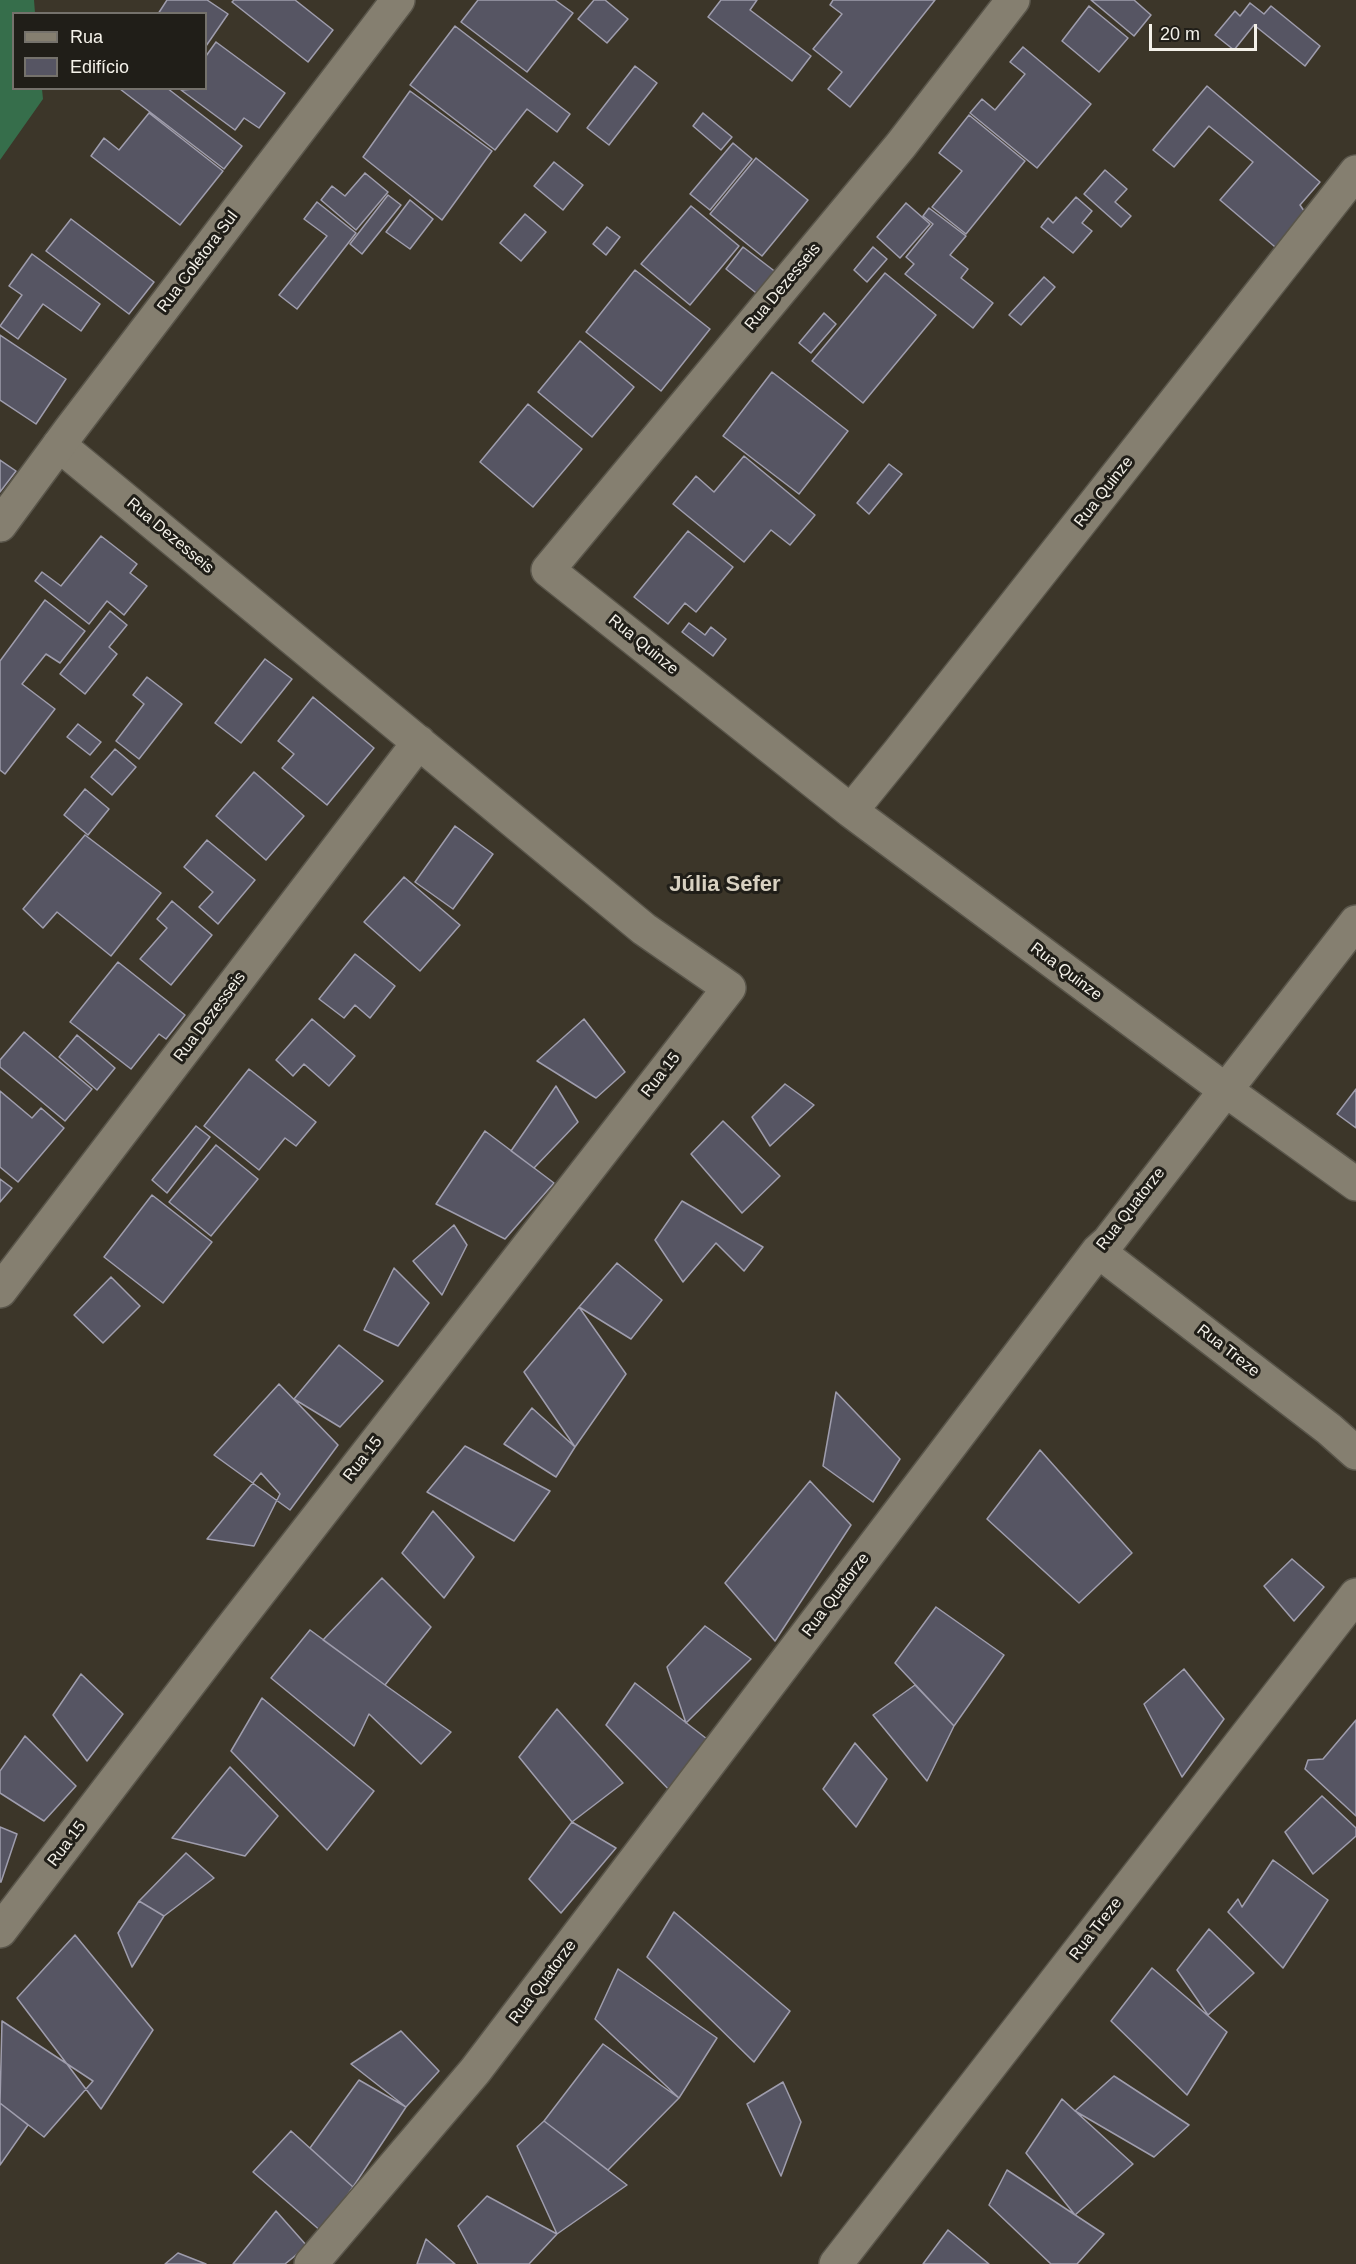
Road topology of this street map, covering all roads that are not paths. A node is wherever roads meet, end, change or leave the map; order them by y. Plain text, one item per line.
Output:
1 (398, 0) edge
2 (1013, 0) edge
3 (1356, 172) edge
4 (59, 445) junction
5 (0, 525) edge
6 (548, 570) joint
7 (420, 742) junction
8 (850, 811) junction
9 (1356, 922) edge
10 (729, 988) joint
11 (1224, 1089) junction
12 (1356, 1184) edge
13 (1098, 1251) junction
14 (0, 1291) edge
15 (1356, 1453) edge
16 (1356, 1595) edge
17 (0, 1932) edge
18 (311, 2264) edge
19 (836, 2264) edge

1 - 4 street, Rua Coletora Sul
2 - 6 street, Rua Dezesseis
3 - 8 street, Rua Quinze
4 - 5 street, Rua Coletora Sul
4 - 7 street, Rua Dezesseis
6 - 8 street, Rua Quinze
7 - 10 street, Rua Dezesseis
7 - 14 street, Rua Dezesseis
8 - 11 street, Rua Quinze
9 - 11 street, Rua Quatorze
10 - 17 street, Rua 15
11 - 12 street
11 - 13 street, Rua Quatorze
13 - 15 street, Rua Treze
13 - 18 street, Rua Quatorze
16 - 19 street, Rua Treze

